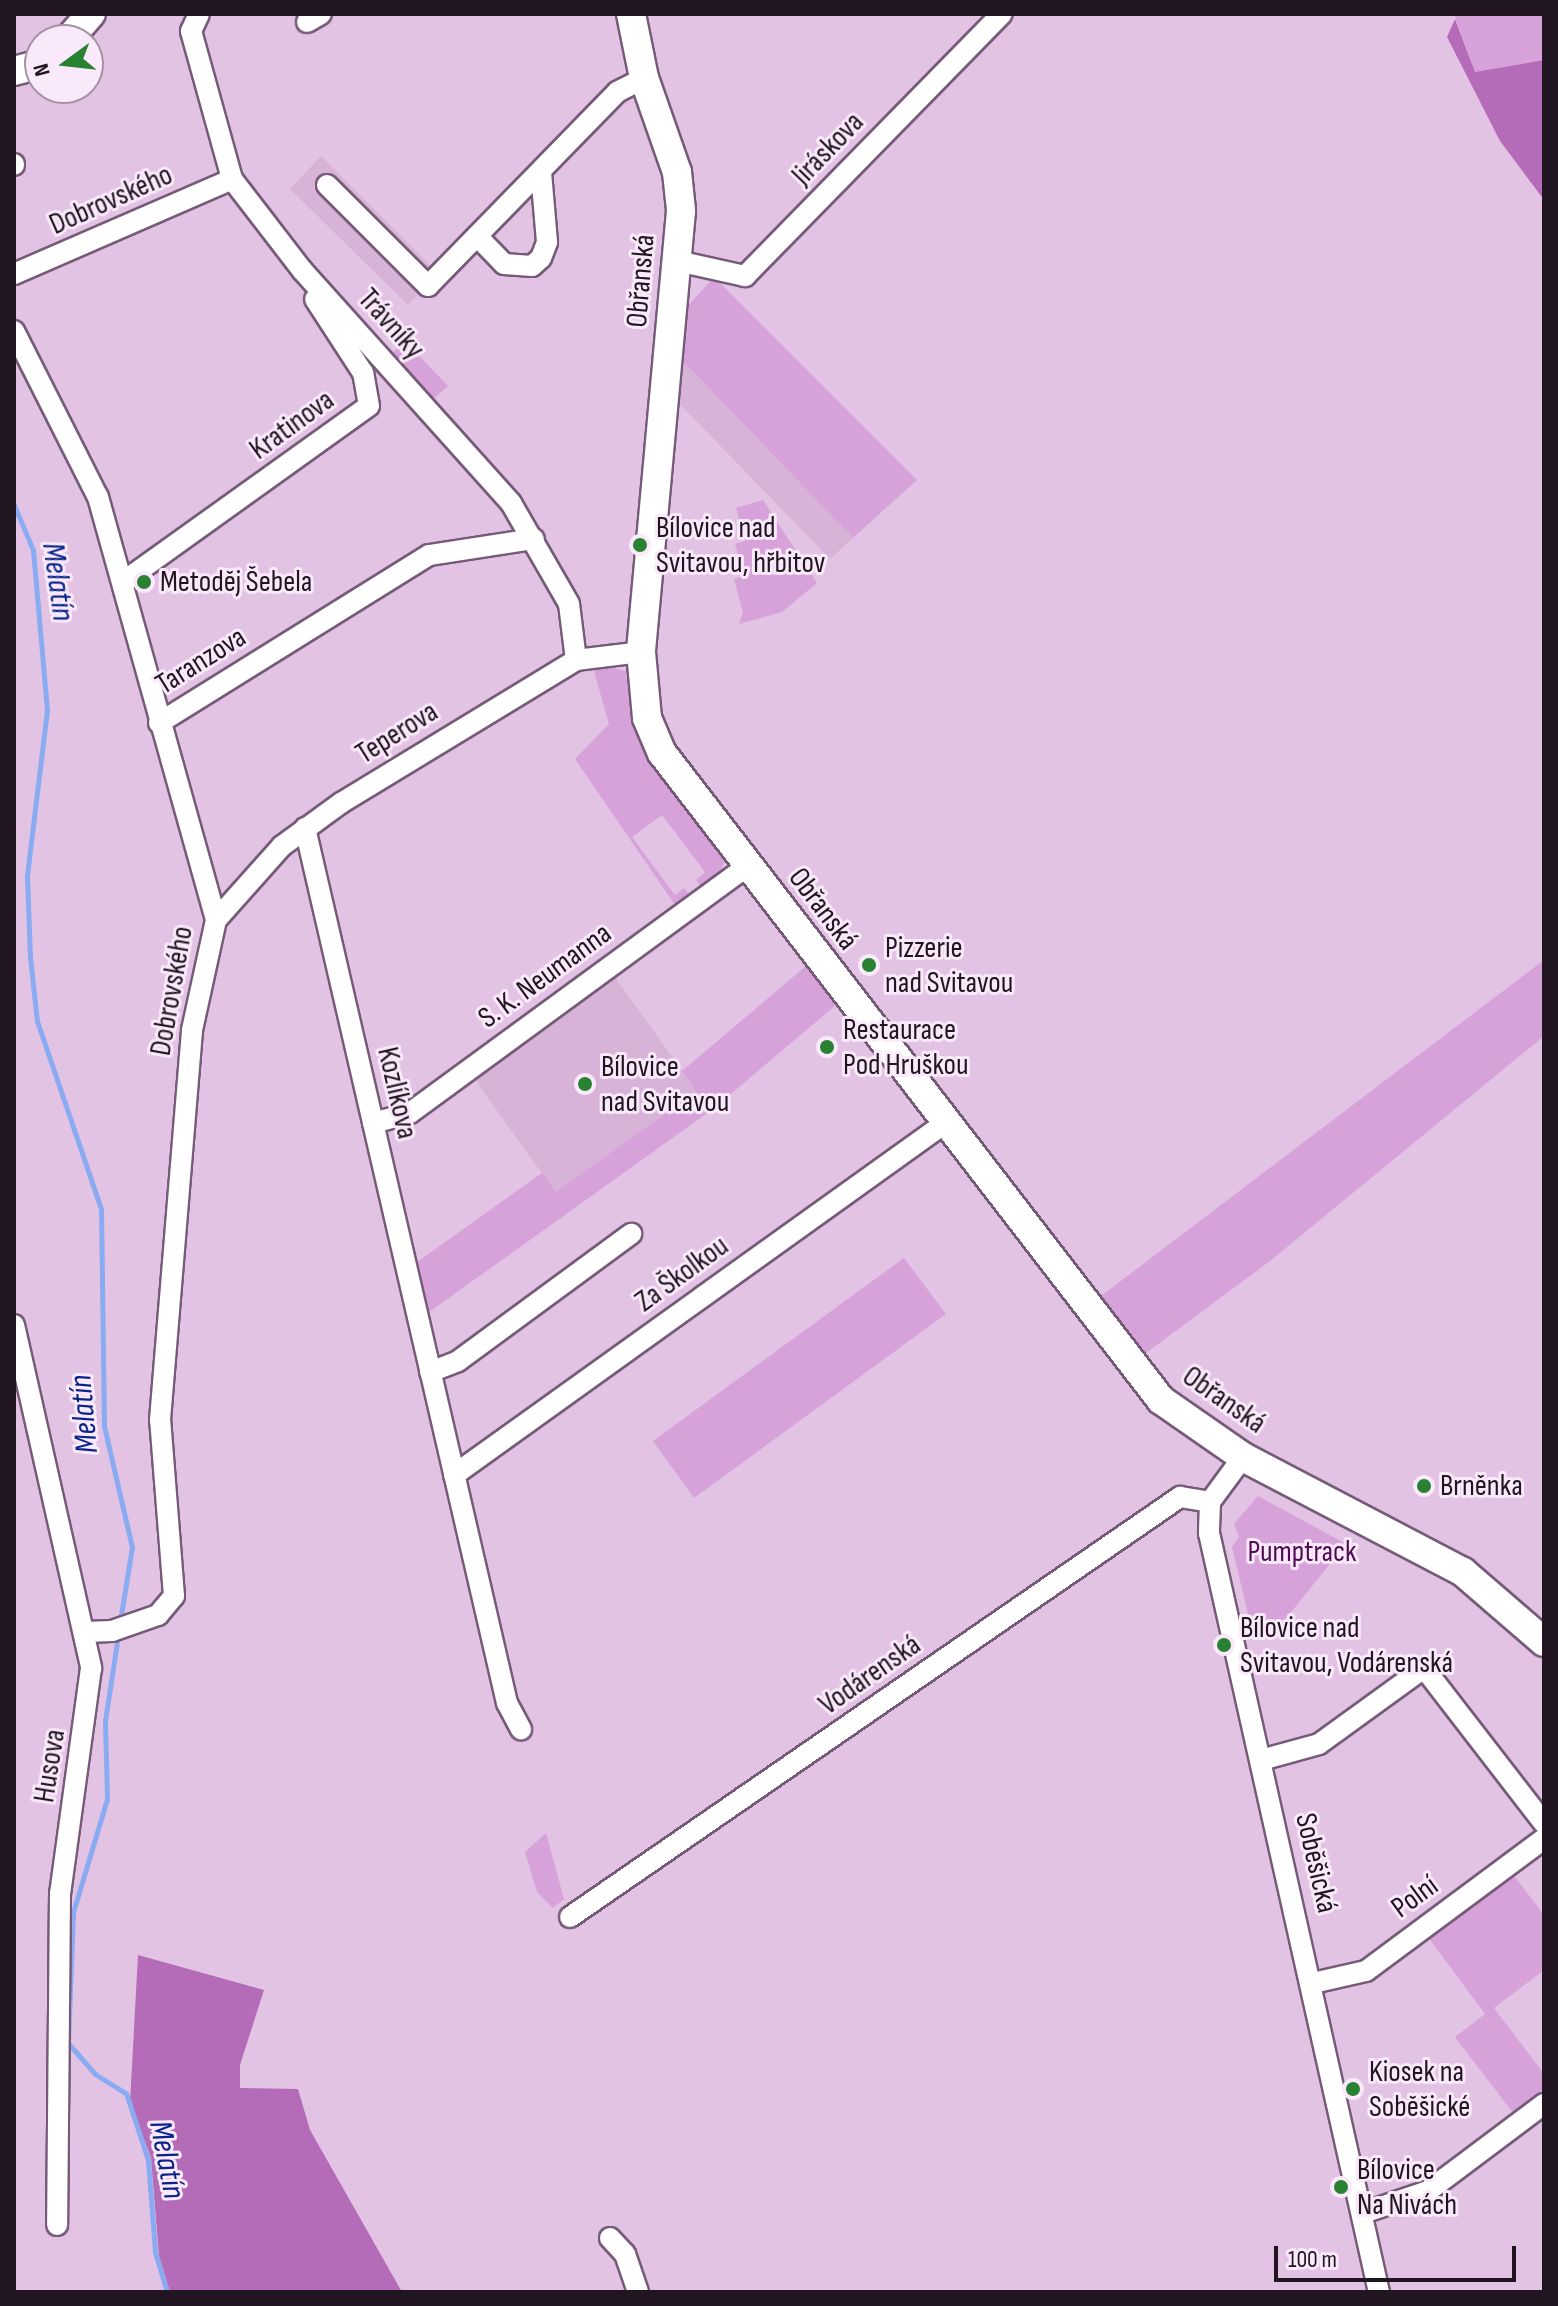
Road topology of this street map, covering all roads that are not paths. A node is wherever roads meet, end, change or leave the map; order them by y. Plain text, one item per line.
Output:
1 (199, 14) edge
2 (631, 14) edge
3 (1002, 14) edge
4 (644, 78) junction
5 (541, 172) junction
6 (232, 179) junction
7 (327, 185) dead end
8 (477, 236) junction
9 (677, 261) junction
10 (302, 270) junction
11 (14, 274) edge
12 (14, 331) edge
13 (534, 539) junction
14 (123, 582) junction
15 (641, 652) junction
16 (576, 660) junction
17 (159, 723) junction
18 (305, 828) junction
19 (747, 866) junction
20 (216, 920) junction
21 (373, 1123) junction
22 (945, 1123) junction
23 (631, 1234) dead end
24 (14, 1325) edge
25 (430, 1372) junction
26 (1243, 1457) junction
27 (454, 1475) junction
28 (1210, 1502) junction
29 (85, 1632) junction
30 (1544, 1642) edge
31 (521, 1729) dead end
32 (1261, 1760) junction
33 (1544, 1823) edge
34 (1544, 1839) edge
35 (570, 1917) dead end
36 (1313, 1983) junction
37 (1544, 2104) edge
38 (1363, 2213) junction
39 (57, 2225) dead end
40 (610, 2238) dead end
41 (1373, 2291) edge
42 (638, 2292) edge

1 - 6 street, Trávníky
2 - 4 main road, Obřanská
3 - 9 street, Jiráskova
4 - 5 street
4 - 9 main road, Obřanská
5 - 8 street
5 - 8 street
6 - 10 street, Trávníky
6 - 11 street, Dobrovského
7 - 8 street
9 - 15 main road, Obřanská
10 - 13 street, Trávníky
10 - 14 street, Kratinova
12 - 14 street, Dobrovského
13 - 16 street, Trávníky
13 - 17 street, Taranzova
14 - 17 street, Dobrovského
15 - 16 street, Teperova
15 - 19 main road, Obřanská
16 - 18 street, Teperova
17 - 20 street, Dobrovského
18 - 20 street, Teperova
18 - 21 street, Kozlíkova
19 - 21 street, S. K. Neumanna
19 - 22 main road, Obřanská
20 - 29 street, Dobrovského
21 - 25 street, Kozlíkova
22 - 26 main road, Obřanská
22 - 27 street, Za Školkou
23 - 25 street
24 - 29 street, Husova
25 - 27 street, Kozlíkova
26 - 28 street
26 - 30 main road, Obřanská
27 - 31 street, Kozlíkova
28 - 32 street, Soběšická
28 - 35 street, Vodárenská
29 - 39 street, Husova
32 - 33 street
32 - 36 street, Soběšická
34 - 36 street, Polní
36 - 38 street, Soběšická
37 - 38 street
38 - 41 street, Soběšická
40 - 42 street

